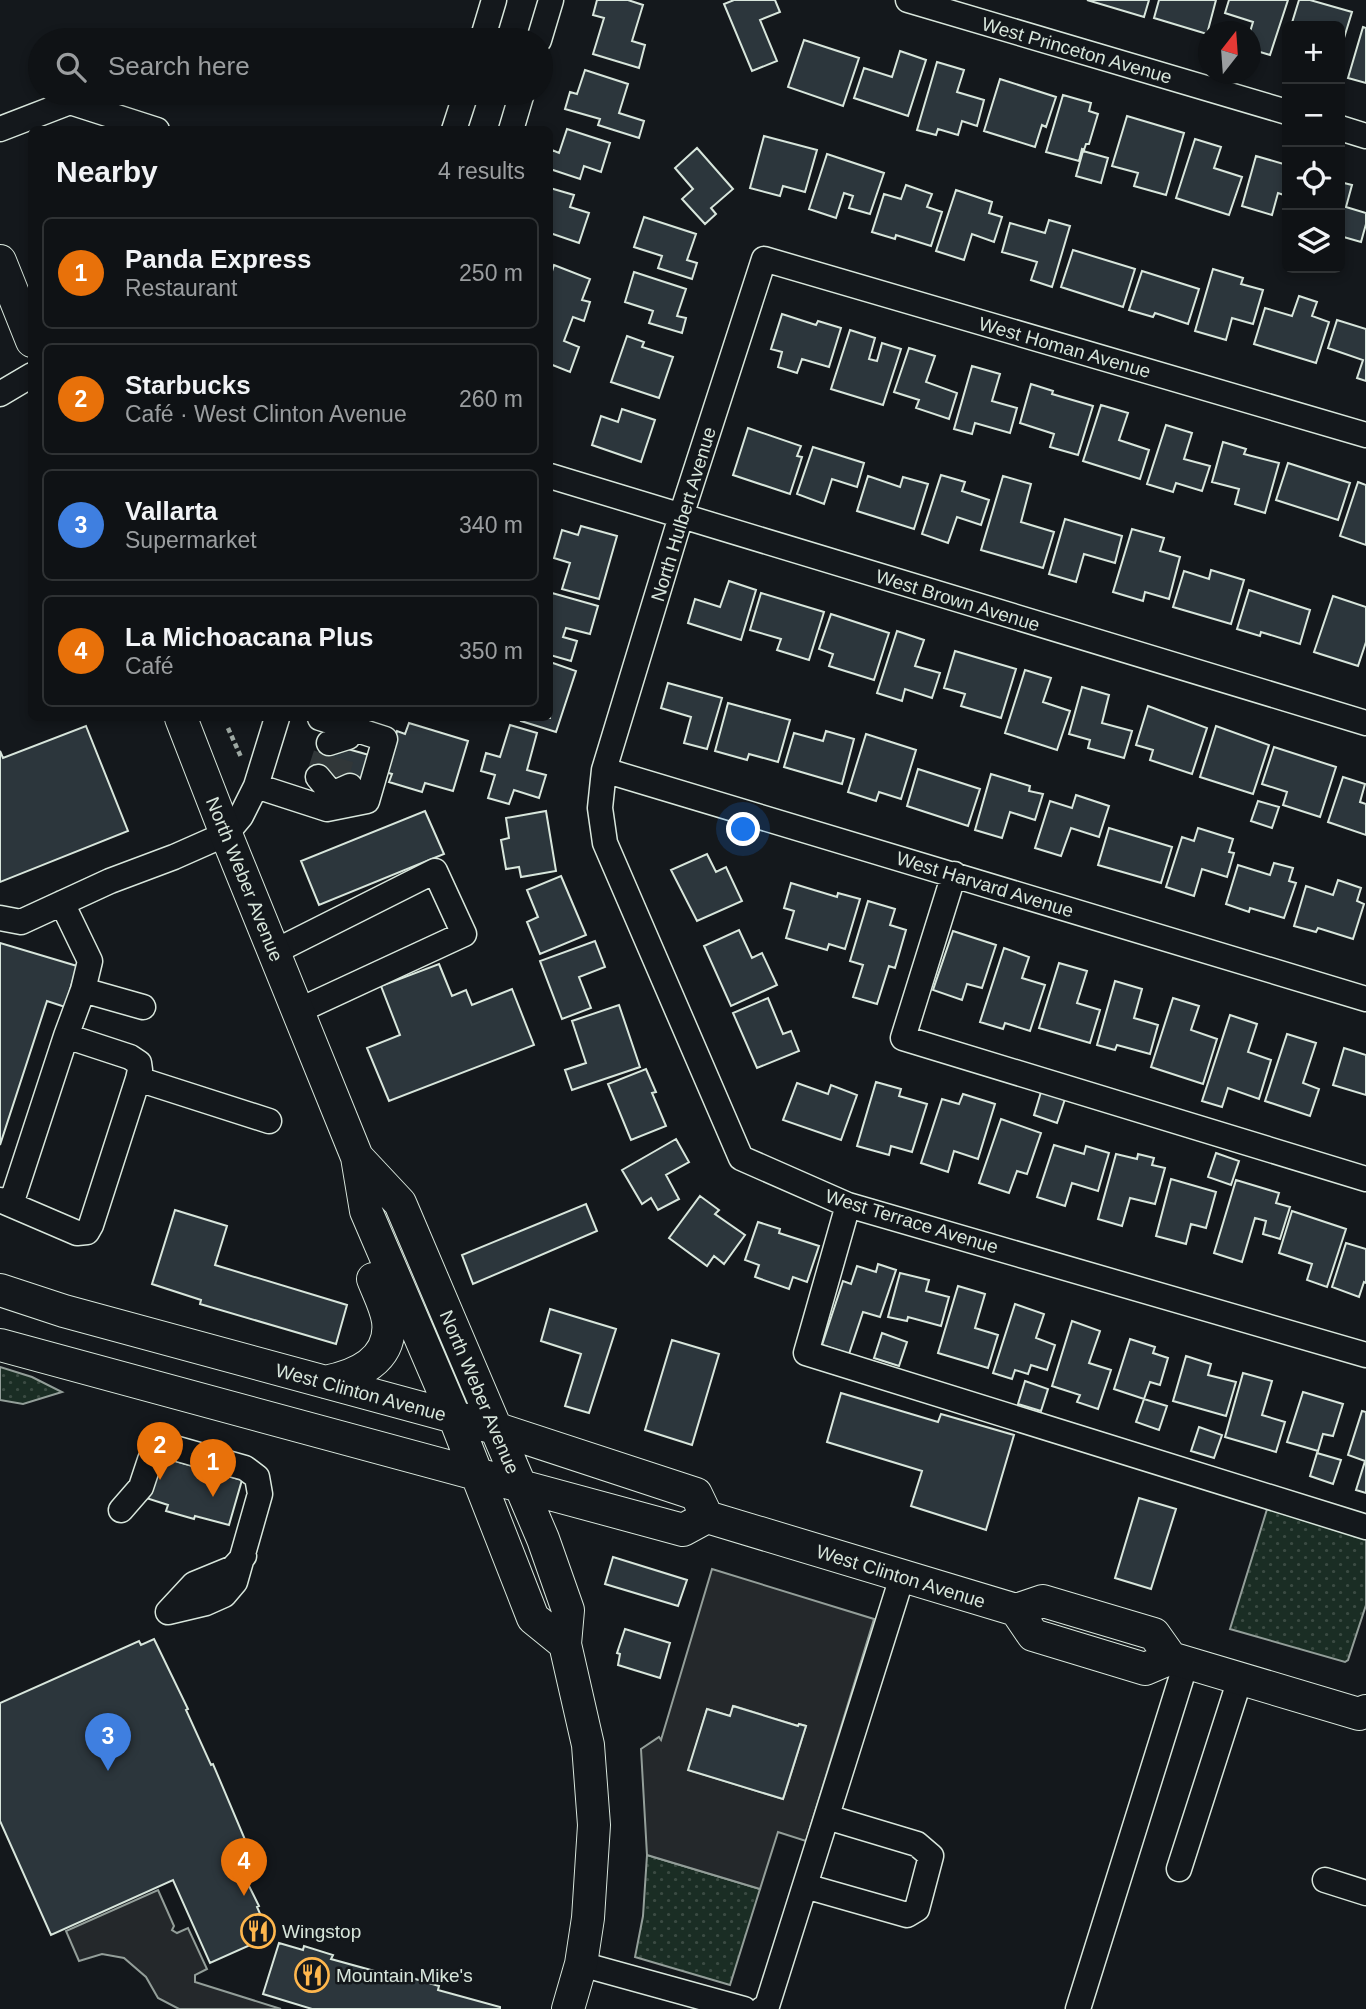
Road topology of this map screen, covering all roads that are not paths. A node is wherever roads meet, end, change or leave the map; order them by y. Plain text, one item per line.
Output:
1 (494, 0) edge
2 (551, 0) edge
3 (908, 0) edge
4 (486, 28) edge
5 (543, 28) edge
6 (62, 105) edge
7 (79, 105) edge
8 (462, 105) edge
9 (518, 105) edge
10 (1282, 111) edge
11 (145, 126) edge
12 (455, 126) edge
13 (512, 126) edge
14 (0, 129) edge
15 (1345, 130) edge
16 (1366, 136) edge
17 (764, 259) joint
18 (0, 261) edge
19 (28, 331) edge
20 (28, 377) edge
21 (0, 394) edge
22 (1366, 435) edge
23 (553, 477) edge
24 (681, 516) junction
25 (182, 721) edge
26 (276, 721) edge
27 (323, 721) edge
28 (1366, 723) edge
29 (604, 770) junction
30 (256, 786) junction
31 (226, 834) junction
32 (954, 874) junction
33 (62, 904) junction
34 (0, 918) edge
35 (274, 951) junction
36 (83, 990) junction
37 (1366, 999) edge
38 (143, 1007) dead end
39 (298, 1010) junction
40 (66, 1036) junction
41 (138, 1079) junction
42 (270, 1121) dead end
43 (357, 1157) junction
44 (1366, 1179) edge
45 (6, 1202) edge
46 (848, 1205) junction
47 (379, 1243) junction
48 (0, 1290) edge
49 (0, 1345) edge
50 (1366, 1355) edge
51 (325, 1382) junction
52 (454, 1416) junction
53 (495, 1428) junction
54 (477, 1474) junction
55 (519, 1485) junction
56 (121, 1510) dead end
57 (707, 1517) junction
58 (1366, 1527) edge
59 (902, 1577) junction
60 (168, 1612) dead end
61 (565, 1644) junction
62 (1178, 1660) junction
63 (1240, 1679) junction
64 (1364, 1710) edge
65 (827, 1817) junction
66 (1179, 1869) dead end
67 (1325, 1880) dead end
68 (805, 1886) junction
69 (1366, 1892) edge
70 (581, 1964) junction
71 (568, 2009) edge
72 (744, 2009) edge
73 (762, 2009) edge
74 (1078, 2009) edge

1 - 4 street
2 - 5 street
3 - 10 street, West Princeton Avenue
6 - 14 street
7 - 11 street
8 - 12 street
9 - 13 street
15 - 16 street
17 - 22 street, West Homan Avenue
17 - 24 street, North Hulbert Avenue
18 - 19 main road
20 - 21 street
23 - 24 street, West Brown Avenue
24 - 28 street, West Brown Avenue
24 - 29 street, North Hulbert Avenue
25 - 31 main road, North Weber Avenue
26 - 30 street
27 - 30 street
29 - 32 street, West Harvard Avenue
29 - 46 street, West Terrace Avenue
30 - 31 street
31 - 33 street
31 - 35 main road, North Weber Avenue
32 - 37 street, West Harvard Avenue
32 - 44 street
33 - 34 street
33 - 36 street
35 - 39 main road, North Weber Avenue
35 - 39 street
36 - 38 street
36 - 40 street
39 - 43 main road, North Weber Avenue
40 - 41 street
40 - 45 street
41 - 42 street
41 - 45 street
43 - 47 main road, North Weber Avenue
43 - 53 main road, North Weber Avenue
46 - 50 street, West Terrace Avenue
46 - 58 street
47 - 51 main road
47 - 52 main road, North Weber Avenue
48 - 51 main road, West Clinton Avenue
49 - 54 main road
51 - 52 main road, West Clinton Avenue
52 - 53 main road, West Clinton Avenue
52 - 54 main road, North Weber Avenue
53 - 55 main road, North Weber Avenue
53 - 57 main road, West Clinton Avenue
54 - 55 main road
54 - 61 main road, North Weber Avenue
55 - 57 main road
55 - 61 main road, North Weber Avenue
56 - 60 street
57 - 59 main road, West Clinton Avenue
59 - 62 main road, West Clinton Avenue
59 - 65 street
61 - 70 main road, North Weber Avenue
62 - 63 main road
62 - 74 street
63 - 64 main road
63 - 66 street
65 - 68 street
65 - 68 street
67 - 69 street
68 - 73 street
70 - 71 main road, North Weber Avenue
70 - 72 street

